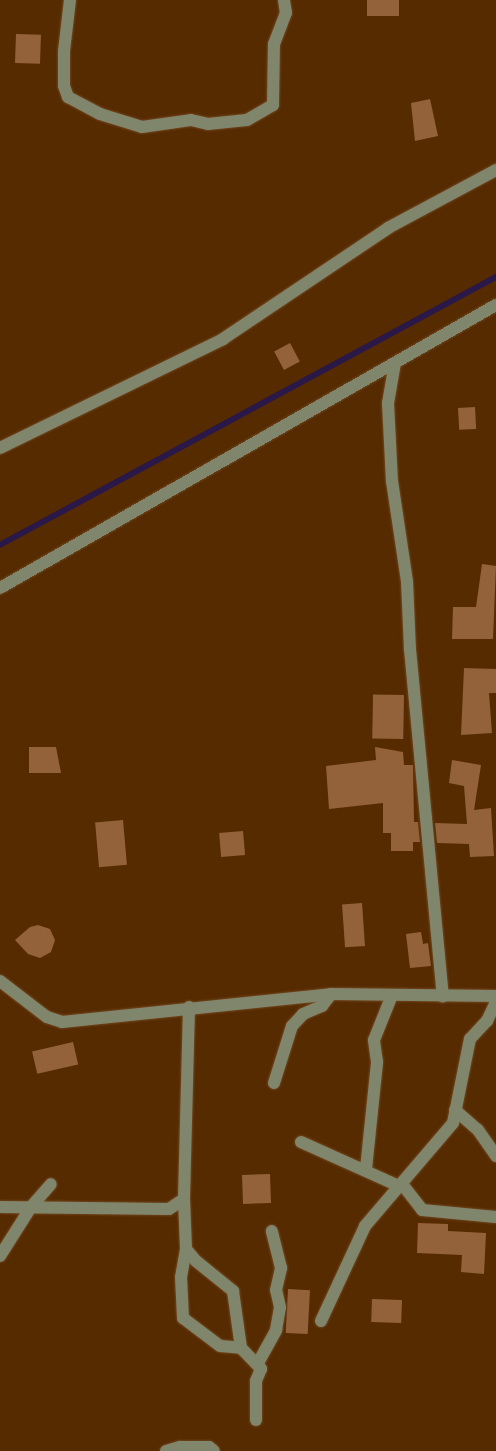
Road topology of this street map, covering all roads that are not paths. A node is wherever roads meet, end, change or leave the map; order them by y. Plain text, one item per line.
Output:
1 (70, 0) edge
2 (284, 0) edge
3 (496, 170) edge
4 (496, 306) edge
5 (395, 363) junction
6 (0, 448) edge
7 (0, 588) edge
8 (0, 981) edge
9 (331, 994) junction
10 (392, 995) junction
11 (443, 996) junction
12 (496, 996) edge
13 (496, 1002) edge
14 (189, 1007) junction
15 (274, 1083) dead end
16 (455, 1110) junction
17 (301, 1142) dead end
18 (496, 1156) edge
19 (366, 1169) junction
20 (51, 1184) dead end
21 (401, 1185) junction
22 (184, 1199) junction
23 (0, 1207) edge
24 (31, 1207) junction
25 (496, 1217) edge
26 (272, 1231) dead end
27 (186, 1249) junction
28 (0, 1256) edge
29 (321, 1321) dead end
30 (241, 1348) junction
31 (258, 1363) junction
32 (256, 1420) dead end
33 (166, 1451) edge
34 (214, 1451) edge

1 - 2 street
3 - 6 street
4 - 5 street
5 - 7 street
5 - 11 street
8 - 14 street
9 - 10 street
9 - 14 street
9 - 15 street
10 - 11 street
10 - 19 street
11 - 12 street
13 - 16 street
14 - 22 street
16 - 18 street
16 - 21 street
17 - 19 street
19 - 21 street
20 - 24 street
21 - 25 street
21 - 29 street
22 - 24 street
22 - 27 street
23 - 24 street
24 - 28 street
26 - 31 street
27 - 30 street
27 - 30 street
30 - 31 street
31 - 32 street
33 - 34 street

